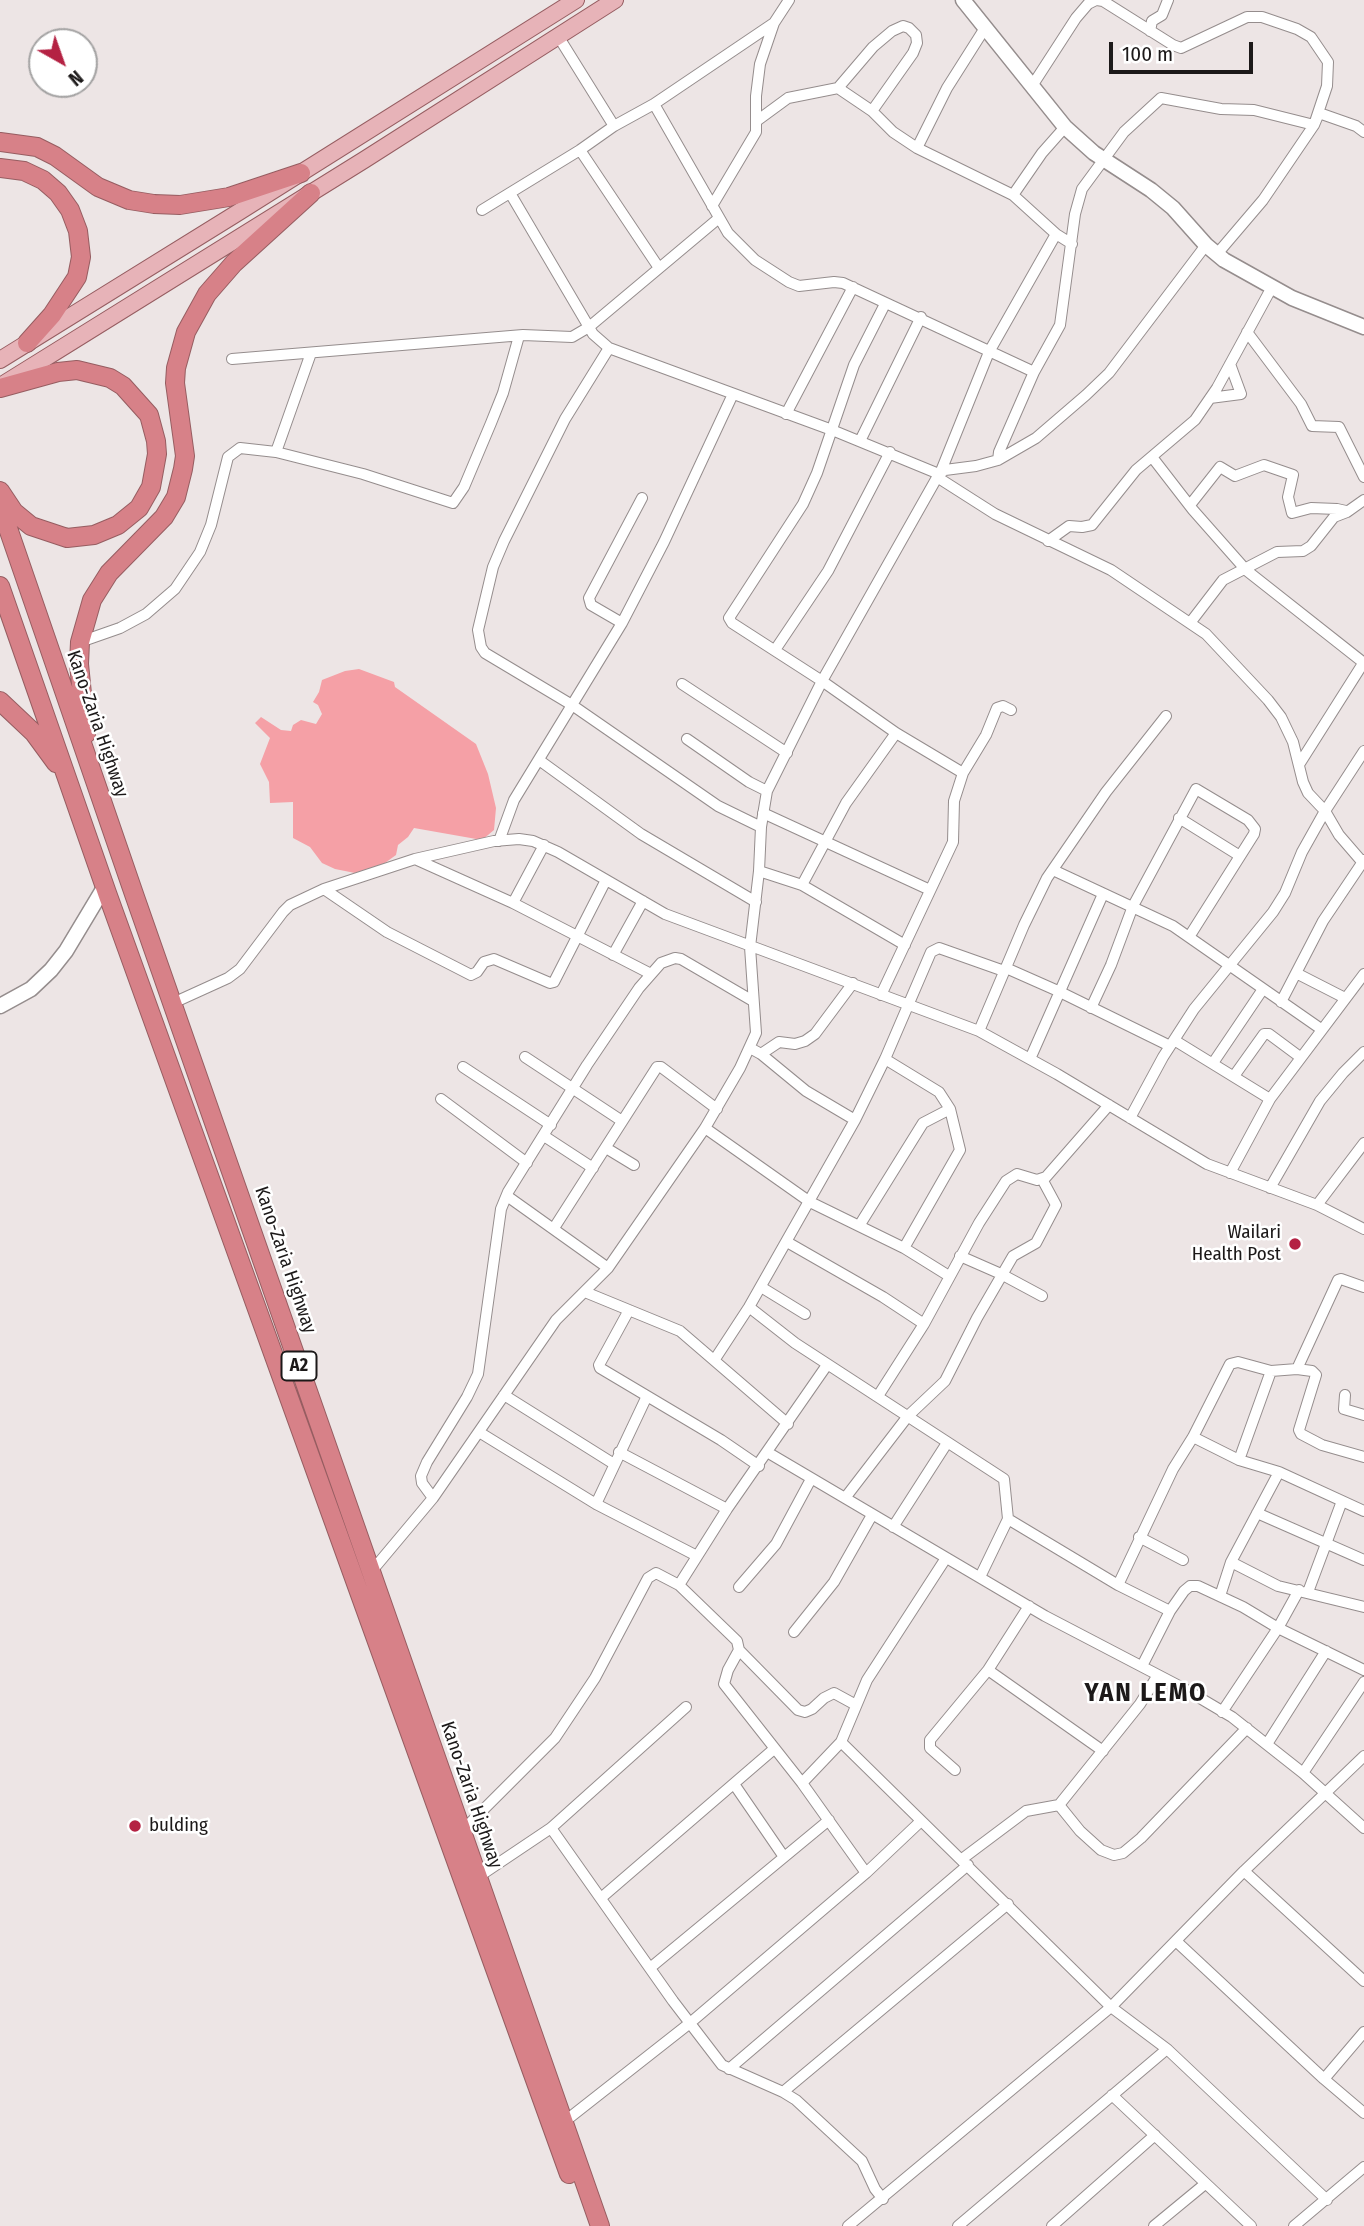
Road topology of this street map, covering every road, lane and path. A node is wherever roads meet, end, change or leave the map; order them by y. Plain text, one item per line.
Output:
1 (576, 0) edge
2 (615, 0) edge
3 (789, 0) edge
4 (963, 0) edge
5 (1096, 0) edge
6 (1168, 0) edge
7 (774, 23) junction
8 (985, 28) junction
9 (1150, 31) junction
10 (558, 36) junction
11 (1032, 86) junction
12 (838, 88) junction
13 (654, 103) junction
14 (872, 111) junction
15 (758, 120) junction
16 (1314, 125) junction
17 (614, 126) junction
18 (1065, 127) junction
19 (1364, 132) edge
20 (0, 142) edge
21 (917, 148) junction
22 (580, 150) junction
23 (1104, 160) junction
24 (0, 168) edge
25 (301, 173) junction
26 (311, 193) junction
27 (510, 193) junction
28 (1013, 195) junction
29 (712, 206) junction
30 (482, 210) dead end
31 (719, 218) junction
32 (1056, 234) junction
33 (1072, 244) junction
34 (1211, 249) junction
35 (659, 268) junction
36 (853, 287) junction
37 (1272, 287) junction
38 (884, 304) junction
39 (921, 317) junction
40 (589, 327) junction
41 (1364, 327) edge
42 (1247, 332) junction
43 (519, 336) junction
44 (27, 343) junction
45 (609, 348) junction
46 (989, 352) junction
47 (311, 353) junction
48 (1, 359) edge
49 (232, 359) dead end
50 (1230, 364) junction
51 (1034, 372) junction
52 (4, 384) edge
53 (733, 394) junction
54 (1210, 398) junction
55 (786, 414) junction
56 (832, 430) junction
57 (860, 441) junction
58 (276, 452) junction
59 (890, 452) junction
60 (1152, 457) junction
61 (998, 460) junction
62 (939, 474) junction
63 (1364, 477) edge
64 (0, 492) edge
65 (642, 498) dead end
66 (1364, 500) edge
67 (0, 505) edge
68 (1189, 505) junction
69 (1347, 512) junction
70 (1048, 541) junction
71 (1246, 570) junction
72 (0, 586) edge
73 (622, 623) junction
74 (1190, 623) junction
75 (80, 642) junction
76 (775, 650) junction
77 (1364, 663) edge
78 (822, 681) junction
79 (682, 684) dead end
80 (0, 701) edge
81 (572, 705) junction
82 (1011, 710) dead end
83 (1166, 716) dead end
84 (896, 733) junction
85 (687, 739) dead end
86 (1364, 751) edge
87 (787, 753) junction
88 (539, 760) junction
89 (1300, 763) junction
90 (89, 765) junction
91 (963, 773) junction
92 (67, 778) junction
93 (767, 791) junction
94 (1325, 811) junction
95 (763, 813) junction
96 (1179, 818) junction
97 (761, 827) junction
98 (824, 840) junction
99 (499, 841) junction
100 (544, 845) junction
101 (1240, 856) junction
102 (415, 859) junction
103 (1364, 862) edge
104 (1053, 870) junction
105 (759, 871) junction
106 (606, 880) junction
107 (802, 885) junction
108 (105, 886) junction
109 (324, 889) junction
110 (930, 890) junction
111 (1103, 894) junction
112 (643, 901) junction
113 (756, 902) junction
114 (513, 903) junction
115 (1133, 906) junction
116 (577, 937) junction
117 (1189, 937) junction
118 (905, 945) junction
119 (750, 947) junction
120 (613, 955) junction
121 (1228, 966) junction
122 (1005, 970) junction
123 (651, 974) junction
124 (1296, 974) junction
125 (1364, 974) edge
126 (853, 983) junction
127 (1263, 989) junction
128 (1058, 991) junction
129 (881, 995) junction
130 (1345, 998) junction
131 (753, 1002) junction
132 (1281, 1002) junction
133 (173, 1003) junction
134 (907, 1005) junction
135 (0, 1006) edge
136 (1091, 1008) junction
137 (1321, 1029) junction
138 (979, 1031) junction
139 (1172, 1043) junction
140 (750, 1048) junction
141 (1364, 1052) edge
142 (761, 1054) junction
143 (525, 1057) dead end
144 (1300, 1058) junction
145 (885, 1059) junction
146 (1030, 1059) junction
147 (1213, 1063) junction
148 (463, 1067) dead end
149 (1234, 1076) junction
150 (573, 1087) junction
151 (441, 1099) dead end
152 (1270, 1099) junction
153 (1109, 1105) junction
154 (717, 1109) junction
155 (950, 1109) junction
156 (1130, 1118) junction
157 (855, 1120) junction
158 (622, 1121) junction
159 (551, 1125) junction
160 (705, 1128) junction
161 (544, 1136) junction
162 (1364, 1143) edge
163 (606, 1148) junction
164 (527, 1163) junction
165 (634, 1165) dead end
166 (593, 1168) junction
167 (1230, 1173) junction
168 (1042, 1179) junction
169 (1270, 1188) junction
170 (507, 1196) junction
171 (810, 1202) junction
172 (1317, 1205) junction
173 (859, 1226) junction
174 (554, 1228) junction
175 (1364, 1229) edge
176 (787, 1242) junction
177 (904, 1248) junction
178 (960, 1256) junction
179 (608, 1268) junction
180 (1001, 1274) junction
181 (949, 1276) junction
182 (761, 1287) junction
183 (1364, 1287) edge
184 (585, 1292) junction
185 (1042, 1296) dead end
186 (749, 1307) junction
187 (629, 1310) junction
188 (805, 1314) dead end
189 (924, 1324) junction
190 (715, 1359) junction
191 (827, 1364) junction
192 (1297, 1369) junction
193 (1271, 1371) junction
194 (504, 1395) junction
195 (1345, 1395) dead end
196 (647, 1396) junction
197 (878, 1396) junction
198 (1364, 1415) edge
199 (908, 1416) junction
200 (788, 1424) junction
201 (479, 1432) junction
202 (1193, 1437) junction
203 (947, 1443) junction
204 (619, 1452) junction
205 (767, 1452) junction
206 (1364, 1457) edge
207 (1240, 1460) junction
208 (614, 1464) junction
209 (759, 1466) junction
210 (1279, 1472) junction
211 (811, 1479) junction
212 (433, 1498) junction
213 (845, 1498) junction
214 (1342, 1501) junction
215 (596, 1504) junction
216 (727, 1509) junction
217 (1364, 1511) edge
218 (1257, 1513) junction
219 (872, 1515) junction
220 (1008, 1520) junction
221 (893, 1527) junction
222 (1139, 1537) junction
223 (1326, 1543) junction
224 (697, 1556) junction
225 (946, 1558) junction
226 (1183, 1560) dead end
227 (1364, 1560) edge
228 (1231, 1562) junction
229 (371, 1572) junction
230 (979, 1577) junction
231 (679, 1585) junction
232 (1118, 1585) junction
233 (739, 1587) dead end
234 (1303, 1591) junction
235 (1220, 1596) junction
236 (1029, 1606) junction
237 (1364, 1607) edge
238 (1170, 1611) junction
239 (1278, 1628) junction
240 (794, 1632) dead end
241 (739, 1650) junction
242 (1326, 1651) junction
243 (1142, 1666) junction
244 (988, 1670) junction
245 (1364, 1670) edge
246 (1158, 1675) junction
247 (1364, 1682) edge
248 (856, 1704) junction
249 (686, 1707) dead end
250 (1222, 1712) junction
251 (1247, 1728) junction
252 (841, 1742) junction
253 (1267, 1744) junction
254 (774, 1749) junction
255 (1103, 1751) junction
256 (1364, 1756) edge
257 (955, 1770) dead end
258 (1303, 1773) junction
259 (802, 1783) junction
260 (734, 1784) junction
261 (1325, 1792) junction
262 (1059, 1805) junction
263 (828, 1821) junction
264 (921, 1821) junction
265 (551, 1828) junction
266 (1364, 1828) edge
267 (462, 1831) junction
268 (784, 1857) junction
269 (965, 1862) junction
270 (1244, 1871) junction
271 (866, 1873) junction
272 (478, 1877) junction
273 (601, 1898) junction
274 (1008, 1904) junction
275 (1177, 1942) junction
276 (650, 1968) junction
277 (1364, 1981) edge
278 (1111, 2007) junction
279 (690, 2023) junction
280 (1364, 2032) edge
281 (1167, 2049) junction
282 (729, 2069) junction
283 (1324, 2079) junction
284 (783, 2092) junction
285 (1112, 2095) junction
286 (1364, 2113) edge
287 (564, 2122) junction
288 (1155, 2135) junction
289 (1364, 2167) edge
290 (1205, 2184) junction
291 (883, 2199) junction
292 (1327, 2200) junction
293 (855, 2224) edge
294 (588, 2226) edge
295 (600, 2226) edge
296 (958, 2226) edge
297 (1052, 2226) edge
298 (1154, 2226) edge
299 (1251, 2226) edge
300 (1294, 2226) edge

1 - 25 main road
2 - 10 main road
3 - 7 street
4 - 8 street
5 - 9 street
5 - 11 street
6 - 9 street
7 - 13 street
7 - 15 street
8 - 11 street
8 - 21 street
9 - 16 street
10 - 17 street
10 - 26 main road
11 - 18 street
12 - 14 street
12 - 14 street
12 - 15 street
13 - 17 street
13 - 29 street
14 - 21 street
15 - 29 street
16 - 19 street
16 - 23 street
16 - 34 street
17 - 22 street
18 - 23 street
18 - 28 street
20 - 25 highway
21 - 28 street
22 - 27 street
22 - 35 street
23 - 33 street
23 - 34 street
24 - 44 highway
25 - 44 main road
26 - 52 main road
26 - 75 highway
27 - 30 street
27 - 40 street
28 - 32 street
29 - 31 street
31 - 35 street
31 - 36 street
32 - 33 street
32 - 46 street
33 - 51 street
34 - 37 street
34 - 61 street
35 - 40 street
36 - 38 street
36 - 55 street
37 - 41 street
37 - 42 street
38 - 39 street
38 - 56 street
39 - 46 street
39 - 57 street
40 - 43 street
40 - 45 street
42 - 50 street
42 - 63 street
43 - 47 street
43 - 58 street
44 - 48 main road
45 - 53 street
45 - 81 street
46 - 51 street
46 - 62 street
47 - 49 street
47 - 58 street
50 - 54 street
50 - 54 street
51 - 61 street
52 - 64 highway
53 - 55 street
53 - 73 street
54 - 60 street
55 - 56 street
56 - 57 street
56 - 76 street
57 - 59 street
58 - 75 street
59 - 62 street
59 - 76 street
60 - 68 street
60 - 70 street
61 - 62 street
62 - 70 street
62 - 78 street
65 - 73 street
66 - 69 street
67 - 90 highway, Kano-Zaria Highway / A2
68 - 69 street
68 - 71 street
69 - 71 street
70 - 74 street
71 - 74 street
71 - 77 street
72 - 92 highway, Kano-Zaria Highway / A2
73 - 81 street
74 - 89 street
75 - 90 highway
76 - 78 street
77 - 89 street
78 - 84 street
78 - 87 street
79 - 87 street
80 - 92 highway
81 - 88 street
81 - 97 street
82 - 91 street
83 - 104 street
84 - 91 street
84 - 98 street
85 - 93 street
86 - 94 street
87 - 93 street
88 - 99 street
88 - 113 street
89 - 94 street
90 - 133 highway, Kano-Zaria Highway / A2
91 - 110 street
92 - 108 highway, Kano-Zaria Highway / A2
93 - 95 street
94 - 103 street
94 - 121 street
95 - 97 street
95 - 98 street
96 - 101 street
96 - 101 street
96 - 115 street
97 - 105 street
98 - 107 street
98 - 110 street
99 - 100 street
99 - 102 street
100 - 106 street
100 - 114 street
101 - 117 street
102 - 109 street
102 - 114 street
103 - 124 street
104 - 111 street
104 - 122 street
105 - 107 street
105 - 113 street
106 - 112 street
106 - 116 street
107 - 118 street
108 - 135 street
108 - 294 highway, Kano-Zaria Highway / A2
109 - 116 street
109 - 133 street
110 - 118 street
111 - 115 street
111 - 128 street
112 - 119 street
112 - 120 street
113 - 119 street
114 - 116 street
115 - 117 street
115 - 136 street
116 - 120 street
117 - 121 street
118 - 129 street
119 - 126 street
119 - 131 street
120 - 123 street
121 - 127 street
121 - 139 street
122 - 128 street
122 - 134 street
122 - 138 street
123 - 131 street
123 - 150 street
124 - 130 street
124 - 132 street
125 - 130 street
126 - 129 street
126 - 142 street
127 - 132 street
127 - 147 street
128 - 136 street
128 - 146 street
129 - 134 street
130 - 137 street
131 - 140 street
132 - 137 street
133 - 229 highway, Kano-Zaria Highway / A2
134 - 138 street
134 - 145 street
136 - 139 street
137 - 144 street
138 - 146 street
139 - 147 street
139 - 156 street
140 - 142 street
140 - 154 street
141 - 169 street
142 - 157 street
143 - 150 street
144 - 149 street
144 - 152 street
145 - 155 street
145 - 157 street
146 - 153 street
147 - 149 street
148 - 159 street
149 - 152 street
150 - 158 street
150 - 159 street
151 - 164 street
152 - 167 street
153 - 156 street
153 - 168 street
154 - 158 street
154 - 160 street
155 - 173 street
155 - 177 street
156 - 167 street
157 - 171 street
158 - 163 street
159 - 161 street
160 - 171 street
160 - 179 street
161 - 164 street
161 - 166 street
162 - 172 street
163 - 165 street
163 - 166 street
164 - 170 street
166 - 174 street
167 - 169 street
168 - 178 street
168 - 180 street
169 - 172 street
170 - 174 street
170 - 212 street
171 - 173 street
171 - 176 street
172 - 175 street
173 - 177 street
174 - 179 street
176 - 182 street
176 - 189 street
177 - 181 street
178 - 180 street
178 - 181 street
179 - 184 street
180 - 185 street
180 - 199 street
181 - 189 street
182 - 186 street
182 - 188 street
183 - 192 street
184 - 187 street
184 - 194 street
186 - 190 street
186 - 191 street
187 - 190 street
187 - 196 street
189 - 197 street
190 - 200 street
191 - 197 street
191 - 200 street
192 - 193 street
192 - 206 street
193 - 202 street
193 - 207 street
194 - 201 street
194 - 208 street
195 - 198 street
196 - 204 street
196 - 209 street
197 - 199 street
199 - 203 street
199 - 213 street
200 - 205 street
201 - 212 street
201 - 215 street
202 - 207 street
202 - 222 street
203 - 220 street
203 - 221 street
204 - 208 street
204 - 216 street
205 - 209 street
205 - 211 street
207 - 210 street
208 - 215 street
209 - 216 street
210 - 214 street
210 - 218 street
211 - 213 street
211 - 233 street
212 - 229 street
213 - 219 street
214 - 217 street
214 - 223 street
215 - 224 street
216 - 224 street
218 - 223 street
218 - 228 street
219 - 221 street
219 - 240 street
220 - 230 street
220 - 232 street
221 - 225 street
222 - 226 street
222 - 232 street
223 - 227 street
223 - 234 street
224 - 231 street
225 - 230 street
225 - 248 street
228 - 234 street
228 - 235 street
229 - 267 highway, Kano-Zaria Highway / A2
230 - 236 street
231 - 241 street
231 - 267 street
232 - 238 street
234 - 237 street
234 - 239 street
235 - 238 street
235 - 239 street
236 - 243 street
236 - 244 street
238 - 243 street
239 - 242 street
239 - 250 street
241 - 248 street
241 - 254 street
242 - 245 street
242 - 253 street
243 - 246 street
244 - 255 street
244 - 257 street
246 - 250 street
246 - 255 street
247 - 258 street
248 - 252 street
249 - 265 street
250 - 251 street
251 - 253 street
251 - 262 street
252 - 259 street
252 - 264 street
253 - 258 street
254 - 259 street
254 - 260 street
255 - 262 street
256 - 261 street
258 - 261 street
259 - 263 street
260 - 268 street
260 - 273 street
261 - 266 street
261 - 270 street
262 - 269 street
263 - 268 street
263 - 271 street
264 - 269 street
264 - 271 street
265 - 272 street
265 - 273 street
267 - 272 highway, Kano-Zaria Highway / A2
268 - 276 street
269 - 274 street
269 - 282 street
270 - 275 street
270 - 277 street
271 - 279 street
272 - 287 highway, Kano-Zaria Highway / A2
273 - 276 street
274 - 278 street
274 - 284 street
275 - 278 street
275 - 283 street
276 - 279 street
278 - 281 street
278 - 291 street
279 - 282 street
279 - 287 street
280 - 283 street
281 - 285 street
281 - 292 street
282 - 284 street
283 - 286 street
284 - 291 street
285 - 288 street
285 - 296 street
287 - 295 highway, Kano-Zaria Highway / A2
288 - 290 street
288 - 297 street
289 - 292 street
290 - 298 street
290 - 299 street
291 - 293 street
292 - 300 street

